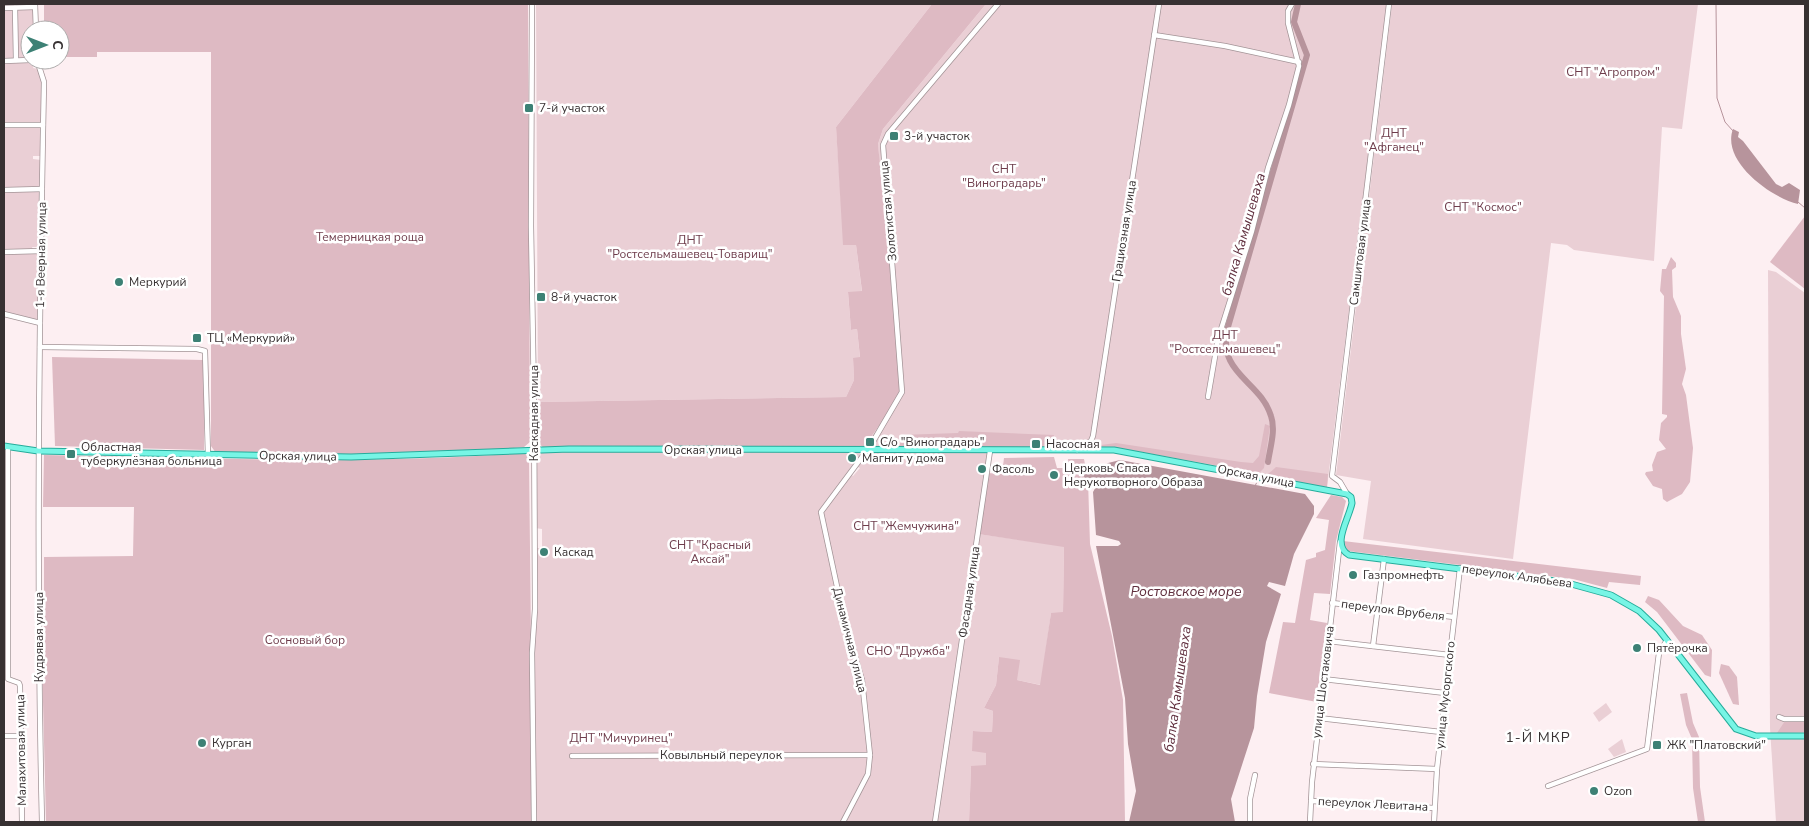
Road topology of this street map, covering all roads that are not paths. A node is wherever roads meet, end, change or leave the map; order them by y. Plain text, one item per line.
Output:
1 (532, 4) edge
2 (998, 4) edge
3 (1159, 4) edge
4 (1292, 4) edge
5 (1389, 4) edge
6 (35, 5) edge
7 (4, 8) edge
8 (15, 8) junction
9 (36, 20) edge
10 (1154, 36) junction
11 (16, 60) junction
12 (20, 60) edge
13 (4, 61) edge
14 (1299, 62) junction
15 (40, 70) edge
16 (4, 125) edge
17 (43, 125) junction
18 (42, 189) junction
19 (4, 190) edge
20 (41, 251) junction
21 (4, 252) edge
22 (4, 314) edge
23 (40, 323) junction
24 (40, 347) junction
25 (1208, 397) dead end
26 (6, 447) edge
27 (868, 450) junction
28 (38, 451) junction
29 (534, 451) junction
30 (990, 451) junction
31 (1075, 451) junction
32 (208, 455) junction
33 (1347, 494) junction
34 (820, 512) joint
35 (1340, 542) junction
36 (1384, 559) junction
37 (1460, 568) junction
38 (1332, 603) junction
39 (1377, 609) junction
40 (1454, 617) junction
41 (1667, 640) junction
42 (1328, 641) junction
43 (1373, 646) junction
44 (1450, 655) junction
45 (6, 679) edge
46 (1323, 679) junction
47 (1445, 693) junction
48 (1779, 717) dead end
49 (1319, 718) junction
50 (1805, 719) edge
51 (1442, 732) junction
52 (4, 736) edge
53 (20, 736) junction
54 (1805, 736) edge
55 (870, 755) junction
56 (572, 756) dead end
57 (1314, 764) junction
58 (1437, 769) junction
59 (1254, 775) dead end
60 (1548, 786) dead end
61 (1311, 801) junction
62 (1434, 808) junction
63 (22, 822) edge
64 (42, 822) edge
65 (534, 822) edge
66 (843, 822) edge
67 (935, 822) edge
68 (1250, 822) edge
69 (1310, 822) edge
70 (1434, 822) edge

1 - 29 street, Каскадная улица
2 - 27 street, Золотистая улица
3 - 10 street, Грациозная улица
4 - 14 street
5 - 33 street, Самшитовая улица
6 - 8 street
6 - 9 street
7 - 8 street
8 - 11 street
10 - 14 street
10 - 31 street, Грациозная улица
11 - 12 street
11 - 13 street
14 - 25 street
15 - 17 street, 1-я Веерная улица
16 - 17 street
17 - 18 street, 1-я Веерная улица
18 - 19 street
18 - 20 street, 1-я Веерная улица
20 - 21 street
20 - 23 street, 1-я Веерная улица
22 - 23 street
23 - 24 street, 1-я Веерная улица
24 - 28 street, 1-я Веерная улица
24 - 32 street
26 - 28 main road, Орская улица
26 - 45 street, Малахитовая улица
27 - 29 main road, Орская улица
27 - 30 main road, Орская улица
27 - 34 street, Золотистая улица
28 - 32 main road, Орская улица
28 - 64 street, Кудрявая улица
29 - 32 main road, Орская улица
29 - 65 street, Каскадная улица
30 - 31 main road, Орская улица
30 - 67 street, Фасадная улица
31 - 33 main road, Орская улица
33 - 35 main road
34 - 55 street, Динамичная улица
35 - 36 main road, переулок Алябьева
35 - 38 street, улица Шостаковича
36 - 37 main road, переулок Алябьева
36 - 39 street
37 - 40 street, улица Мусоргского
37 - 41 main road, переулок Алябьева
38 - 39 street, переулок Врубеля
38 - 42 street, улица Шостаковича
39 - 40 street, переулок Врубеля
39 - 43 street
40 - 44 street, улица Мусоргского
41 - 54 main road, переулок Алябьева
41 - 60 street
42 - 43 street
42 - 46 street, улица Шостаковича
43 - 44 street
44 - 47 street, улица Мусоргского
45 - 53 street, Малахитовая улица
46 - 47 street
46 - 49 street, улица Шостаковича
47 - 51 street, улица Мусоргского
48 - 50 street
49 - 51 street
49 - 57 street, улица Шостаковича
51 - 58 street, улица Мусоргского
52 - 53 street
53 - 63 street, Малахитовая улица
55 - 56 street, Ковыльный переулок
55 - 66 street, Динамичная улица
57 - 58 street
57 - 61 street, улица Шостаковича
58 - 62 street, улица Мусоргского
59 - 68 street
61 - 62 street, переулок Левитана
61 - 69 street, улица Шостаковича
62 - 70 street, улица Мусоргского

